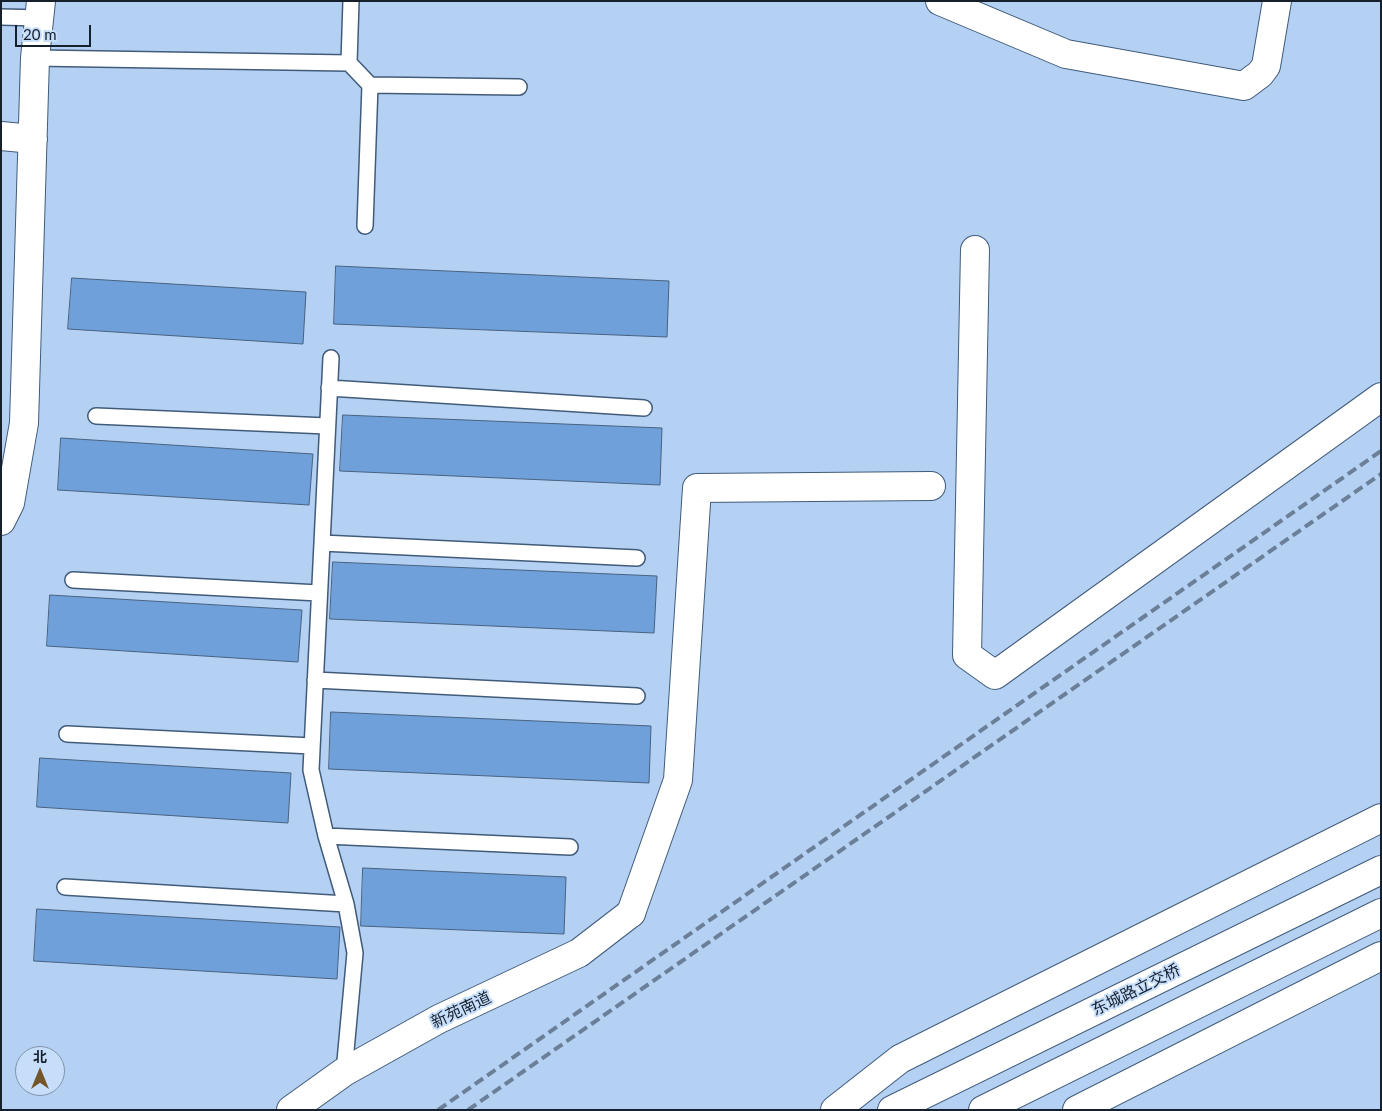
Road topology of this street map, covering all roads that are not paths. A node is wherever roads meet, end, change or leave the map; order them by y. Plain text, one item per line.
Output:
1 (351, 1) edge
2 (940, 1) edge
3 (1277, 1) edge
4 (41, 10) edge
5 (1, 17) edge
6 (35, 58) junction
7 (349, 63) junction
8 (370, 85) junction
9 (519, 87) dead end
10 (1, 136) edge
11 (33, 138) junction
12 (365, 226) dead end
13 (976, 250) dead end
14 (330, 358) dead end
15 (329, 388) junction
16 (1381, 397) edge
17 (644, 408) dead end
18 (96, 416) dead end
19 (327, 426) junction
20 (931, 486) dead end
21 (1, 521) edge
22 (322, 543) junction
23 (637, 558) dead end
24 (73, 580) dead end
25 (320, 593) junction
26 (315, 680) junction
27 (637, 696) dead end
28 (67, 734) dead end
29 (312, 746) junction
30 (1381, 818) edge
31 (326, 836) junction
32 (570, 847) dead end
33 (1381, 870) edge
34 (65, 887) dead end
35 (346, 904) junction
36 (1381, 913) edge
37 (1381, 956) edge
38 (344, 1072) junction
39 (291, 1110) edge
40 (835, 1110) edge
41 (892, 1110) edge
42 (983, 1110) edge
43 (1077, 1110) edge

1 - 7 lane
2 - 3 street
4 - 5 lane
4 - 6 street
6 - 7 lane
6 - 11 street
7 - 8 lane
8 - 9 lane
8 - 12 lane
10 - 11 street
11 - 21 street
13 - 16 street
14 - 15 lane
15 - 17 lane
15 - 19 lane
18 - 19 lane
19 - 22 lane
20 - 38 street, 新苑南道
22 - 23 lane
22 - 25 lane
24 - 25 lane
25 - 26 lane
26 - 27 lane
26 - 29 lane
28 - 29 lane
29 - 31 lane
30 - 40 street
31 - 32 lane
31 - 35 lane
33 - 41 street, 东城路立交桥
34 - 35 lane
35 - 38 lane
36 - 42 street
37 - 43 street
38 - 39 street, 新苑南道

